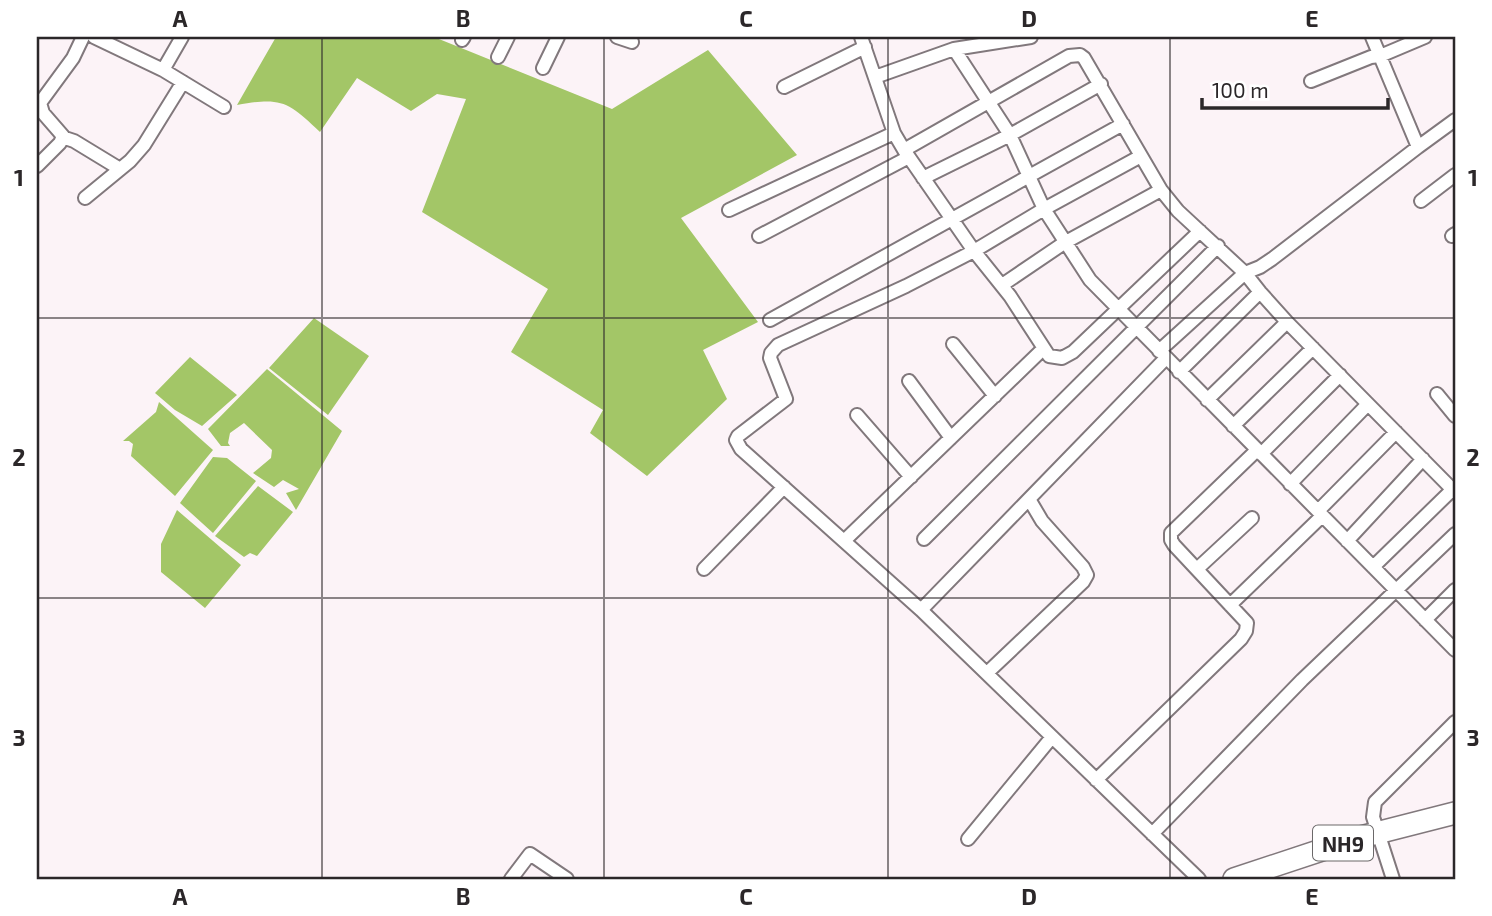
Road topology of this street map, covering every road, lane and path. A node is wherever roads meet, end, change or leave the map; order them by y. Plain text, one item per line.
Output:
1 (83, 37) edge
2 (94, 37) edge
3 (182, 37) edge
4 (508, 37) edge
5 (558, 37) edge
6 (618, 37) edge
7 (1031, 37) edge
8 (1372, 37) edge
9 (1425, 37) edge
10 (632, 42) dead end
11 (863, 42) edge
12 (954, 49) junction
13 (1380, 56) junction
14 (498, 57) dead end
15 (543, 68) dead end
16 (163, 70) junction
17 (875, 76) junction
18 (1311, 81) dead end
19 (183, 82) junction
20 (1101, 85) junction
21 (784, 87) dead end
22 (987, 101) junction
23 (224, 107) dead end
24 (1124, 124) junction
25 (1453, 127) edge
26 (894, 133) junction
27 (1010, 135) junction
28 (62, 137) junction
29 (1418, 146) junction
30 (906, 154) junction
31 (1141, 156) junction
32 (37, 166) edge
33 (120, 169) junction
34 (1455, 175) edge
35 (1028, 176) junction
36 (923, 178) junction
37 (1161, 190) junction
38 (85, 198) dead end
39 (1421, 201) dead end
40 (1044, 209) junction
41 (729, 210) dead end
42 (952, 219) junction
43 (1200, 231) junction
44 (759, 236) dead end
45 (1064, 243) junction
46 (1218, 246) junction
47 (974, 251) junction
48 (1245, 273) junction
49 (1002, 285) junction
50 (1260, 292) junction
51 (1118, 310) junction
52 (770, 320) dead end
53 (1287, 322) junction
54 (1136, 328) junction
55 (953, 344) dead end
56 (1313, 348) junction
57 (1043, 349) junction
58 (1163, 355) junction
59 (1179, 372) junction
60 (1340, 375) junction
61 (909, 381) dead end
62 (1437, 394) dead end
63 (995, 396) junction
64 (1207, 400) junction
65 (1368, 404) junction
66 (857, 415) dead end
67 (1455, 416) edge
68 (1233, 426) junction
69 (1396, 432) junction
70 (951, 438) junction
71 (1259, 452) junction
72 (1423, 459) junction
73 (911, 477) junction
74 (1290, 484) junction
75 (784, 487) junction
76 (1454, 490) edge
77 (1029, 499) junction
78 (1320, 514) junction
79 (1252, 518) dead end
80 (1455, 534) edge
81 (924, 539) dead end
82 (845, 540) junction
83 (1347, 541) junction
84 (1373, 567) junction
85 (704, 569) dead end
86 (1197, 569) junction
87 (1396, 590) junction
88 (1455, 590) edge
89 (1230, 604) junction
90 (921, 610) junction
91 (1425, 620) junction
92 (1455, 648) edge
93 (987, 673) junction
94 (1455, 722) edge
95 (1052, 737) junction
96 (1096, 780) junction
97 (1455, 813) edge
98 (1376, 833) junction
99 (1152, 834) junction
100 (968, 839) dead end
101 (511, 879) edge
102 (567, 879) edge
103 (1199, 879) edge
104 (1237, 879) edge
105 (1393, 879) edge

1 - 28 street
2 - 16 street
3 - 16 street
4 - 14 street
5 - 15 street
6 - 10 street
7 - 12 street
8 - 13 street
9 - 13 street
11 - 17 street
11 - 21 street
12 - 17 street
12 - 22 street
13 - 18 street
13 - 29 street
16 - 19 street
17 - 26 street
19 - 23 street
19 - 33 street
20 - 22 street
20 - 24 street
20 - 27 street
22 - 27 street
22 - 30 street
24 - 31 street
24 - 35 street
25 - 29 street
26 - 30 street
26 - 41 street
27 - 35 street
27 - 36 street
28 - 32 street
28 - 33 street
29 - 48 street
30 - 36 street
30 - 44 street
31 - 37 street
31 - 40 street
33 - 38 street
34 - 39 street
35 - 40 street
35 - 42 street
36 - 42 street
37 - 43 street
37 - 45 street
40 - 45 street
40 - 47 street
42 - 47 street
42 - 52 street
43 - 46 street
43 - 51 street
45 - 49 street
45 - 51 street
46 - 48 street
46 - 54 street
47 - 49 street
47 - 75 street
48 - 50 street
48 - 58 street
49 - 57 street
50 - 53 street
50 - 59 street
51 - 54 street
51 - 57 street
53 - 56 street
53 - 64 street
54 - 58 street
54 - 81 street
55 - 63 street
56 - 60 street
56 - 68 street
57 - 63 street
58 - 59 street
58 - 77 street
59 - 64 street
60 - 65 street
60 - 71 street
61 - 70 street
62 - 67 street
63 - 70 street
64 - 68 street
65 - 69 street
65 - 74 street
66 - 73 street
68 - 71 street
69 - 72 street
69 - 78 street
70 - 73 street
71 - 74 street
71 - 86 street
72 - 76 street
72 - 83 street
73 - 82 street
74 - 78 street
75 - 82 street
75 - 85 street
76 - 84 street
77 - 90 street
77 - 93 street
78 - 83 street
78 - 89 street
79 - 86 street
80 - 87 street
82 - 90 street
83 - 84 street
84 - 87 street
86 - 89 street
87 - 91 street
87 - 99 street
88 - 91 street
89 - 96 street
90 - 93 street
91 - 92 street
93 - 95 street
94 - 98 street
95 - 96 street
95 - 100 street
96 - 99 street
97 - 98 highway, NH9
98 - 104 highway, NH9
98 - 105 street
99 - 103 street
101 - 102 street

